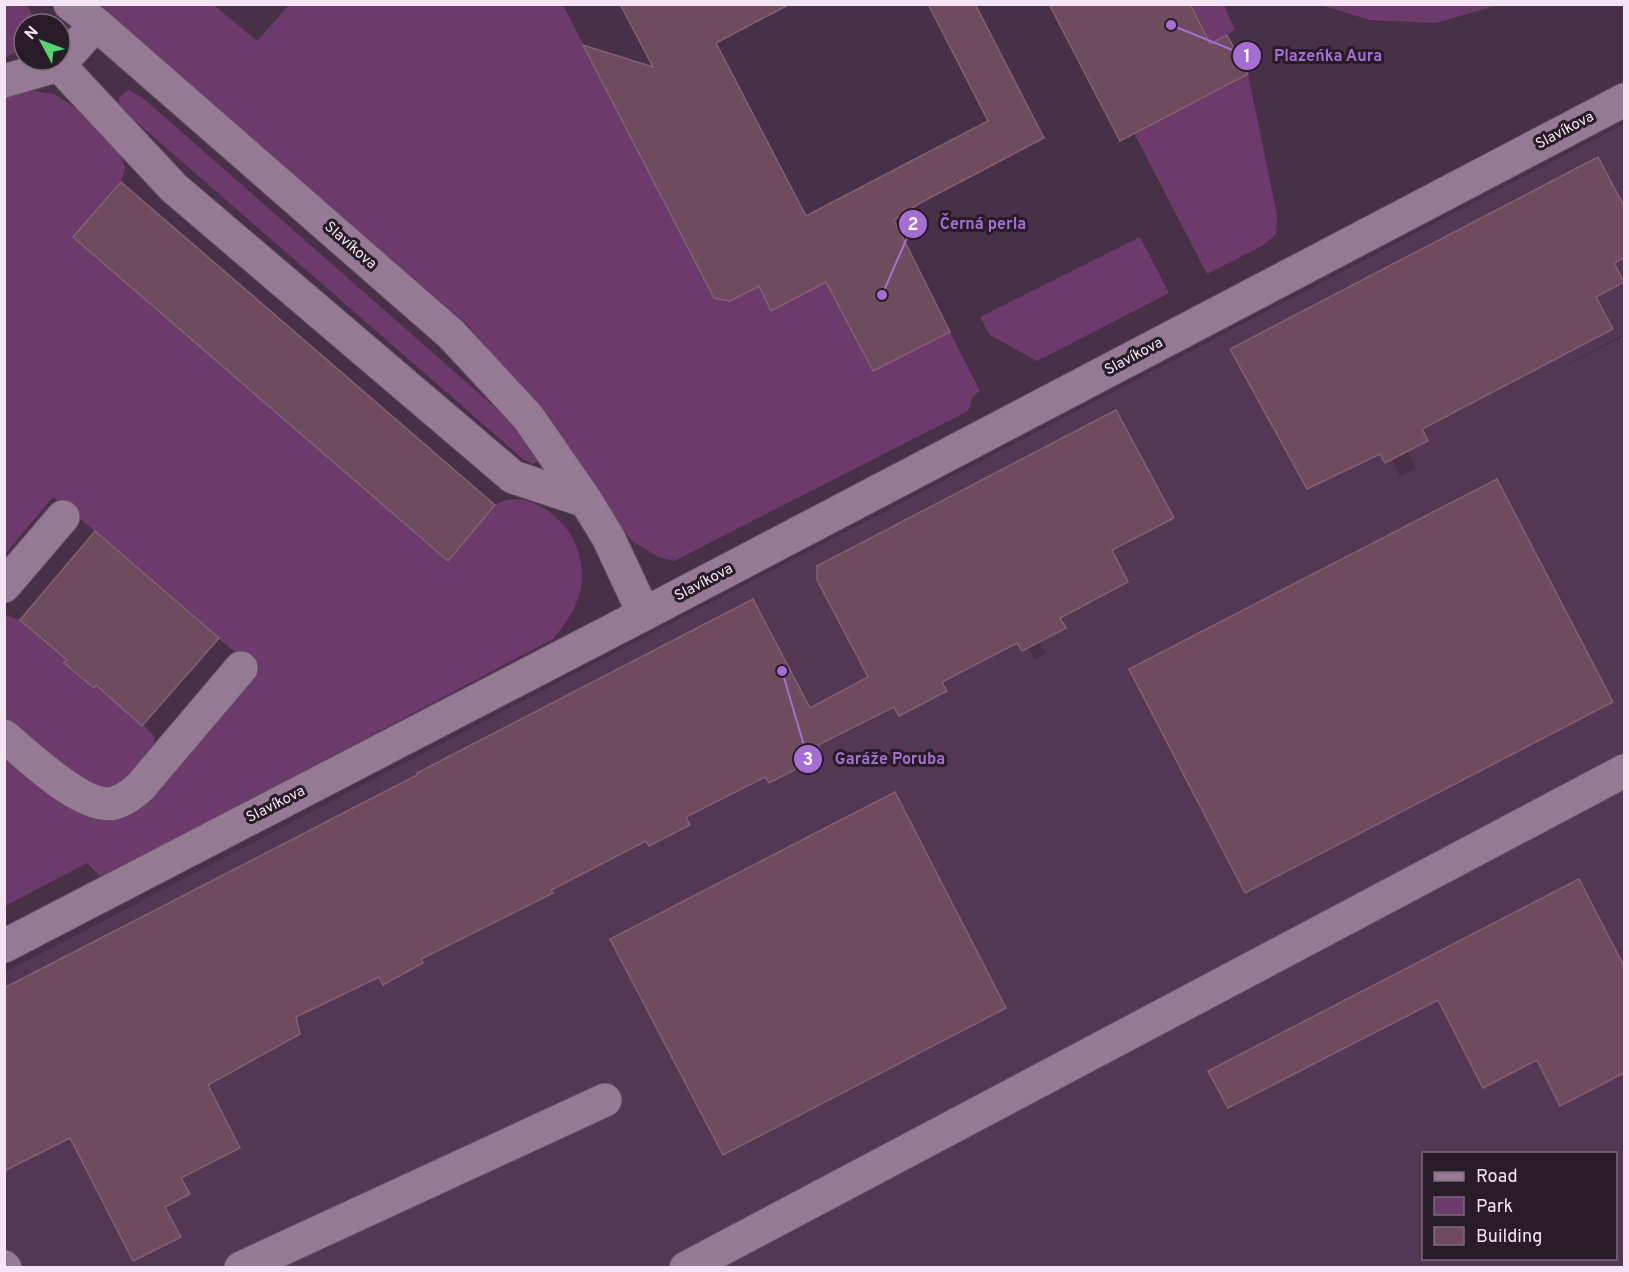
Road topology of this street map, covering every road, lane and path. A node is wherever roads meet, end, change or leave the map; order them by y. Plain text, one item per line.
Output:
1 (70, 4) edge
2 (96, 24) junction
3 (72, 51) edge
4 (35, 72) edge
5 (66, 72) edge
6 (4, 81) edge
7 (1624, 100) edge
8 (586, 501) junction
9 (63, 517) dead end
10 (4, 586) edge
11 (644, 614) junction
12 (241, 668) dead end
13 (4, 736) edge
14 (1624, 771) edge
15 (4, 946) edge
16 (605, 1100) dead end
17 (241, 1268) edge
18 (686, 1268) edge

1 - 2 street, Slavíkova
2 - 3 street
2 - 8 street, Slavíkova
4 - 6 street
5 - 8 street
7 - 11 street, Slavíkova
8 - 11 street, Slavíkova
9 - 10 street
11 - 15 street, Slavíkova
12 - 13 street
14 - 18 street
16 - 17 street

